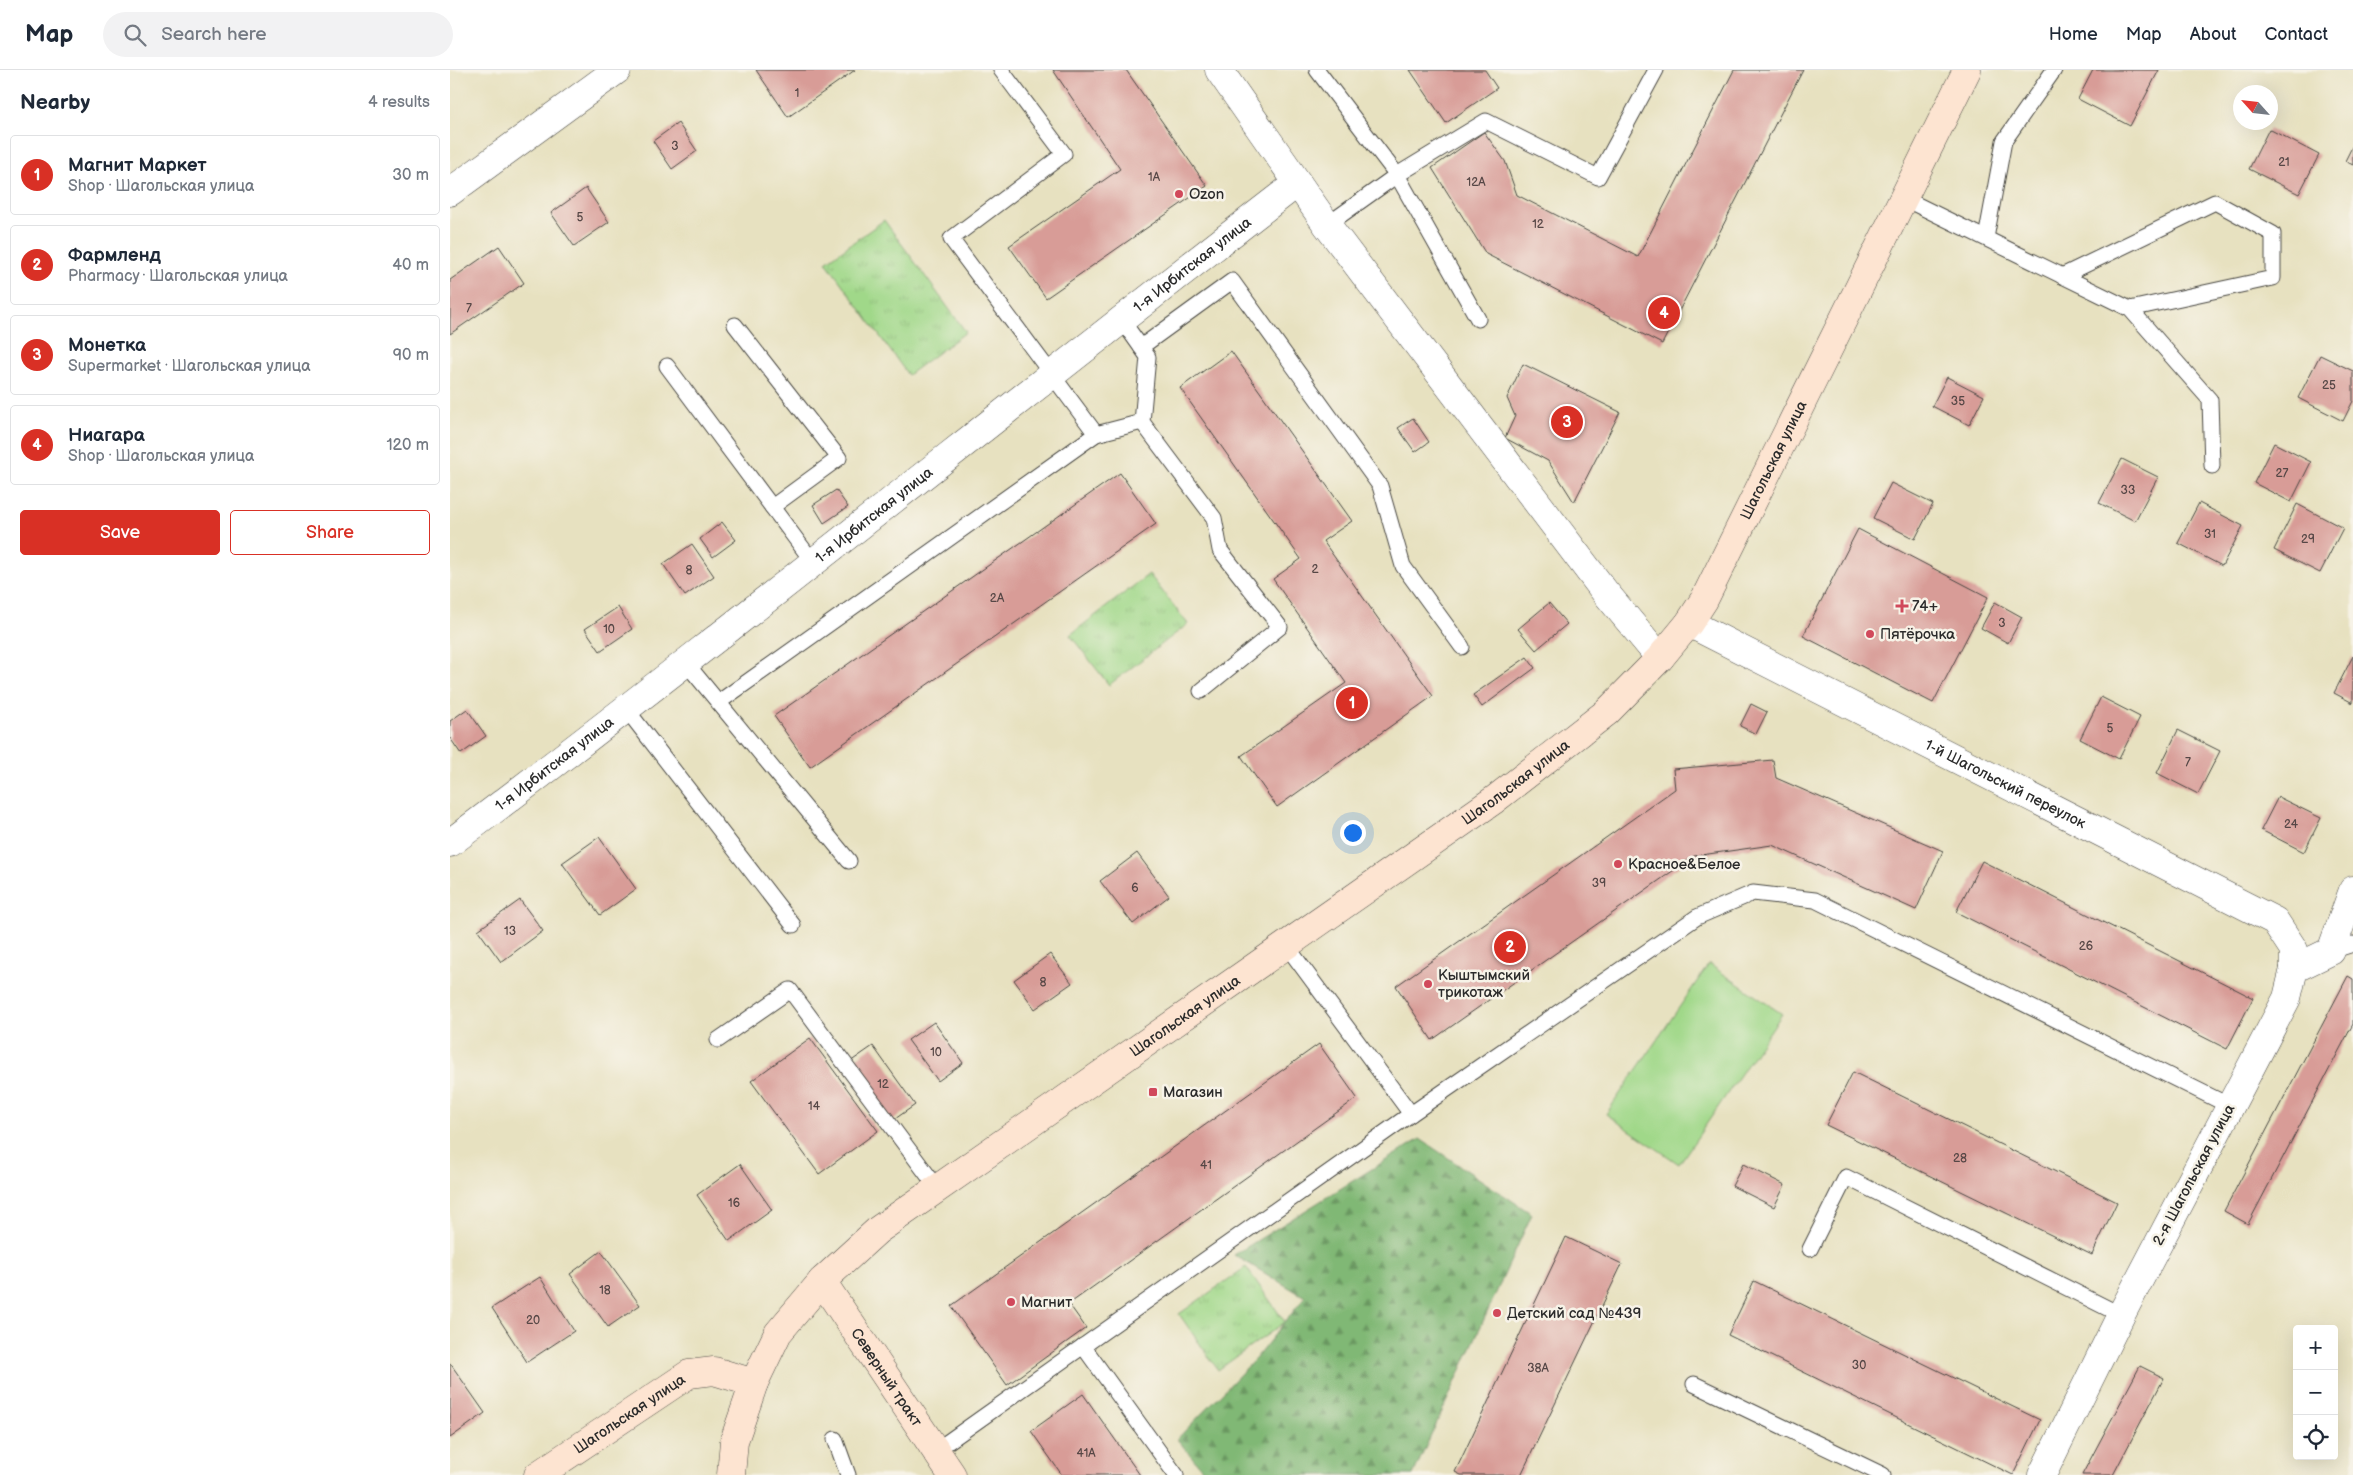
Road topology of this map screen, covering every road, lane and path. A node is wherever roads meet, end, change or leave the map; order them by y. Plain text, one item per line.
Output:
1 (616, 70) edge
2 (1000, 70) edge
3 (1219, 70) edge
4 (1317, 70) edge
5 (1656, 70) edge
6 (1967, 70) edge
7 (2054, 70) edge
8 (1397, 175) junction
9 (1296, 184) junction
10 (450, 192) edge
11 (1904, 198) junction
12 (1327, 225) junction
13 (1986, 238) junction
14 (2062, 276) junction
15 (2130, 309) junction
16 (1121, 319) junction
17 (1478, 319) dead end
18 (735, 325) dead end
19 (1141, 347) junction
20 (667, 366) dead end
21 (1051, 373) junction
22 (1142, 422) junction
23 (1096, 434) junction
24 (2212, 466) dead end
25 (772, 507) junction
26 (813, 562) junction
27 (1689, 623) junction
28 (1462, 647) dead end
29 (1660, 658) junction
30 (686, 663) junction
31 (1201, 691) dead end
32 (719, 702) junction
33 (627, 710) junction
34 (450, 843) edge
35 (849, 861) dead end
36 (2353, 890) edge
37 (793, 925) dead end
38 (1286, 945) junction
39 (2342, 948) edge
40 (2294, 969) junction
41 (718, 1040) dead end
42 (2230, 1106) junction
43 (1410, 1114) junction
44 (938, 1189) junction
45 (1810, 1249) dead end
46 (822, 1281) junction
47 (2121, 1315) junction
48 (1083, 1346) junction
49 (754, 1383) junction
50 (1694, 1384) dead end
51 (835, 1439) dead end
52 (935, 1451) junction
53 (538, 1475) edge
54 (731, 1475) edge
55 (848, 1475) edge
56 (952, 1475) edge
57 (1176, 1475) edge
58 (1883, 1475) edge
59 (2042, 1475) edge

1 - 10 street
2 - 21 lane
3 - 9 street
4 - 8 lane
5 - 8 lane
6 - 11 main road, Шагольская улица
7 - 13 lane
8 - 12 lane
8 - 17 lane
9 - 12 street
9 - 16 street, 1-я Ирбитская улица
11 - 13 lane
11 - 27 main road, Шагольская улица
12 - 29 street
13 - 14 lane
14 - 15 lane
14 - 15 lane
15 - 24 lane
16 - 19 lane
16 - 21 street, 1-я Ирбитская улица
18 - 25 lane
19 - 22 lane
19 - 28 lane
20 - 25 lane
21 - 23 lane
21 - 26 street, 1-я Ирбитская улица
22 - 23 lane
22 - 31 lane
23 - 32 lane
25 - 26 lane
26 - 30 street, 1-я Ирбитская улица
27 - 29 main road, Шагольская улица
27 - 40 street, 1-й Шагольский переулок
29 - 38 main road, Шагольская улица
30 - 32 lane
30 - 33 street, 1-я Ирбитская улица
32 - 35 lane
33 - 34 street, 1-я Ирбитская улица
33 - 37 lane
36 - 39 street
38 - 43 lane
38 - 44 main road, Шагольская улица
39 - 40 street
40 - 42 street, 2-я Шагольская улица
41 - 44 lane
42 - 43 lane
42 - 47 street, 2-я Шагольская улица
43 - 48 lane
44 - 46 main road, Шагольская улица
45 - 47 lane
46 - 49 main road, Шагольская улица
46 - 52 main road, Северный тракт
47 - 59 street, 2-я Шагольская улица
48 - 52 lane
48 - 57 lane
49 - 53 main road, Шагольская улица
49 - 54 main road, Шагольская улица
50 - 58 lane
51 - 55 lane
52 - 56 main road, Северный тракт

